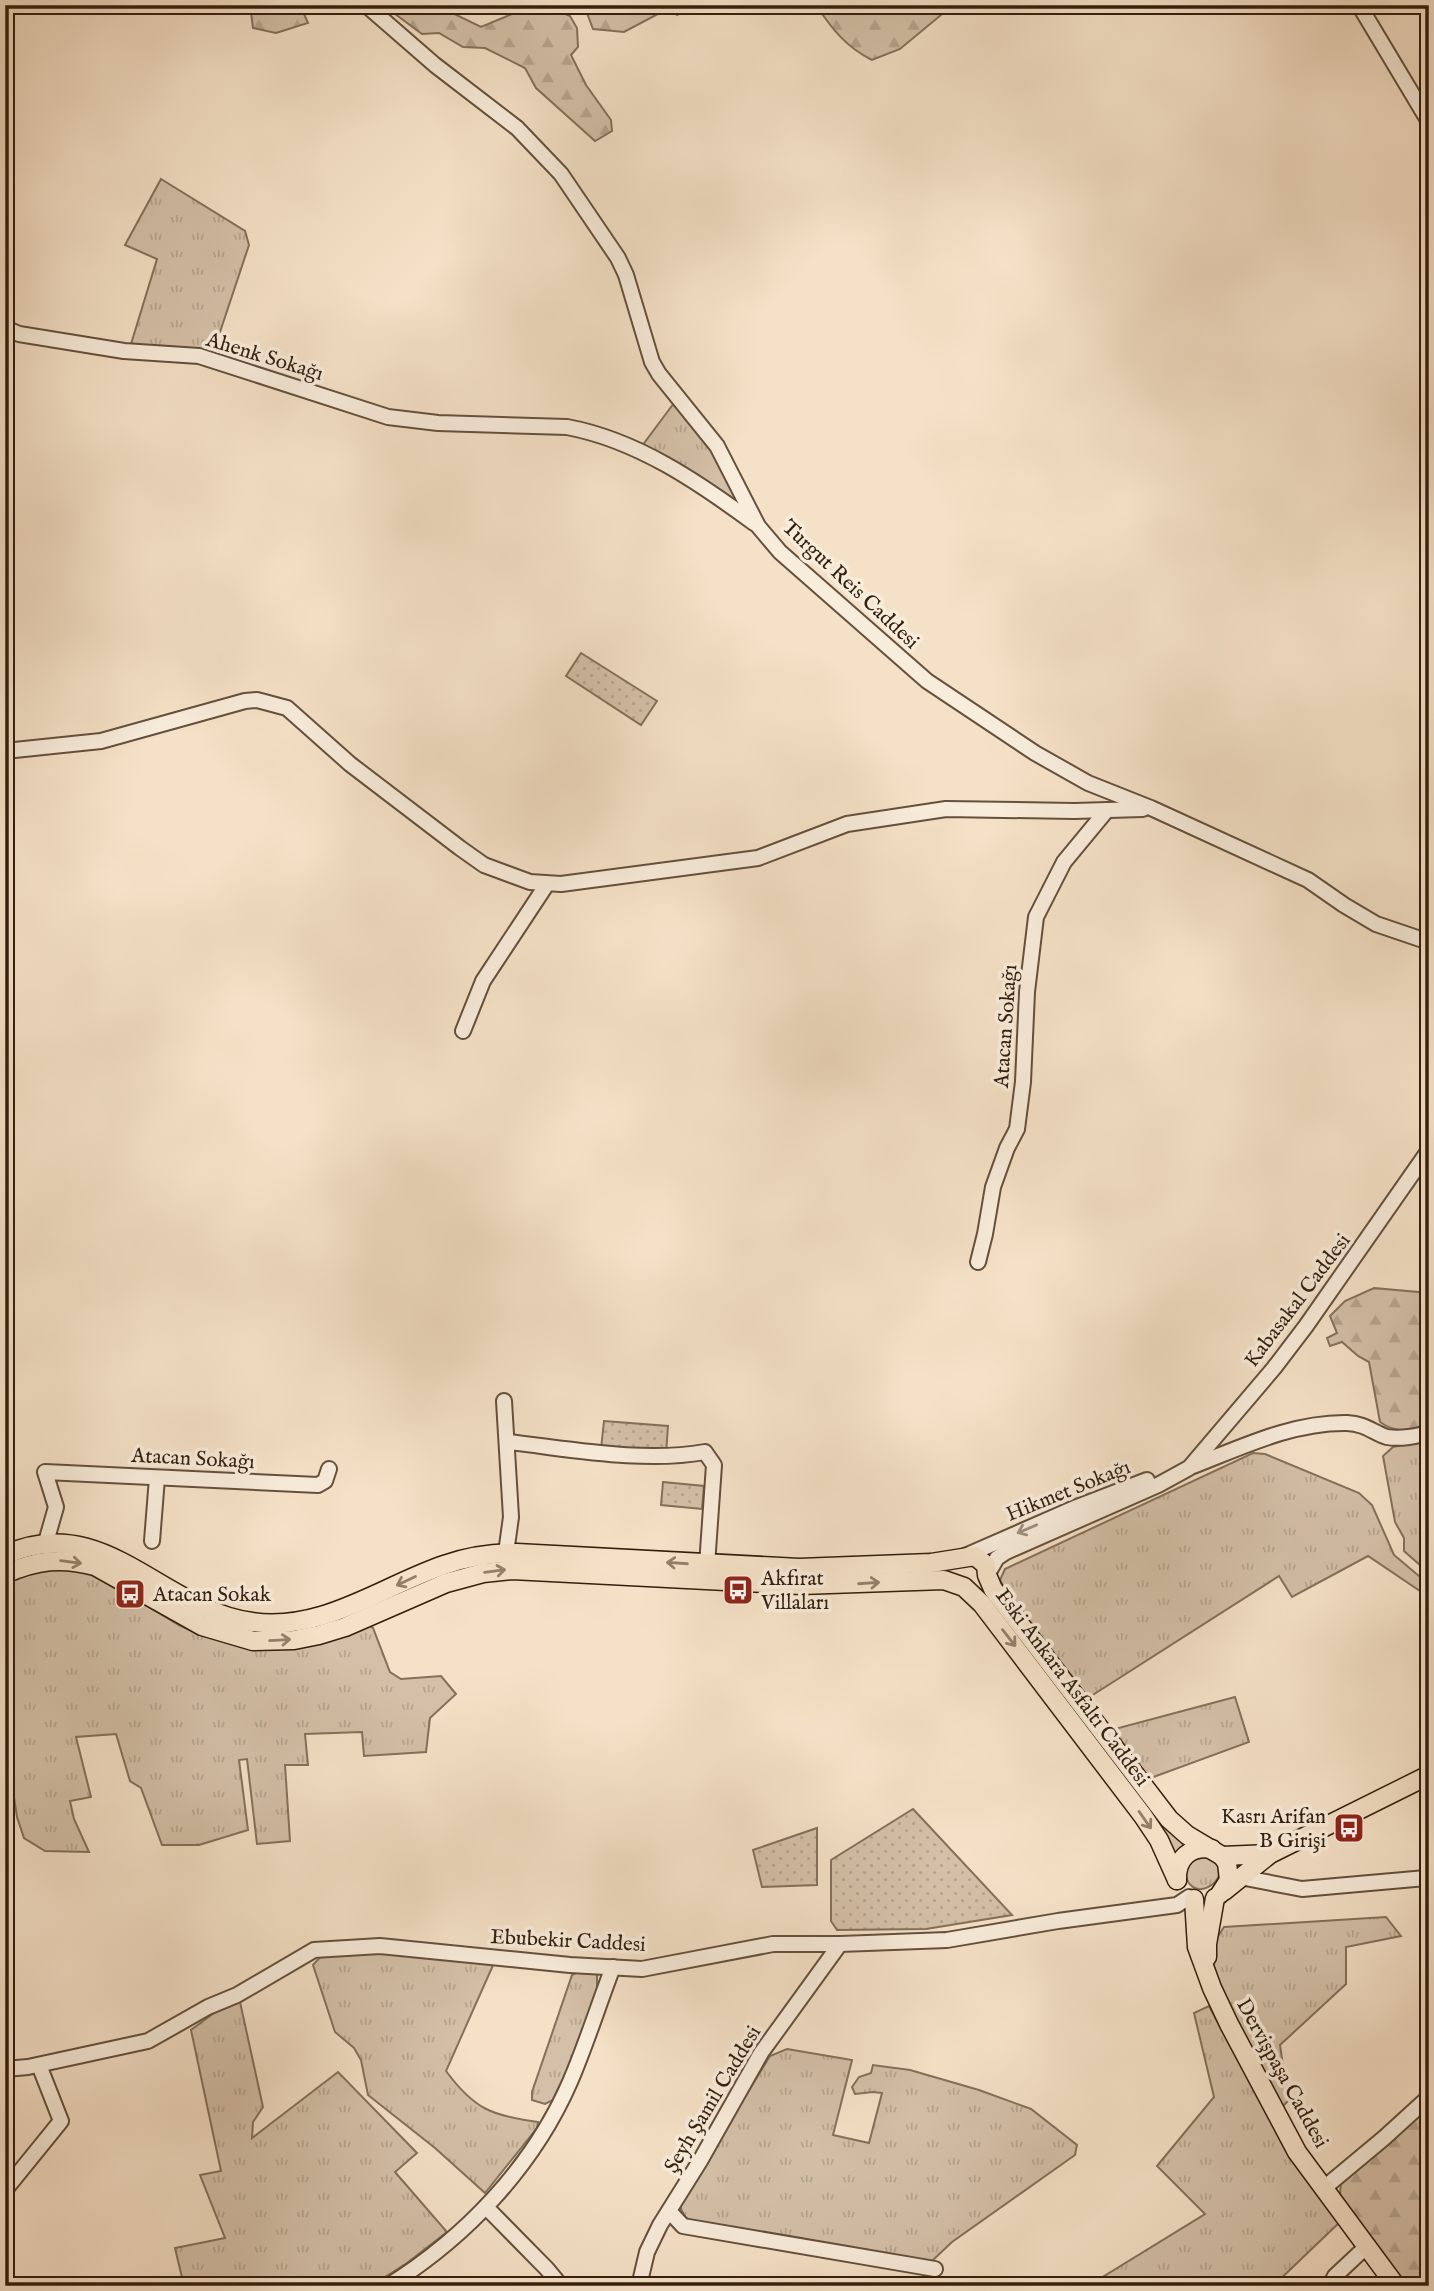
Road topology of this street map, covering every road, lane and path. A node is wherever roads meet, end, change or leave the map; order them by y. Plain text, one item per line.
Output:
1 (366, 5) edge
2 (1359, 5) edge
3 (1429, 122) edge
4 (5, 328) edge
5 (758, 526) junction
6 (5, 751) edge
7 (1151, 808) junction
8 (1107, 810) junction
9 (547, 884) junction
10 (1429, 942) edge
11 (463, 1031) dead end
12 (1429, 1150) edge
13 (978, 1262) dead end
14 (504, 1401) dead end
15 (1429, 1431) edge
16 (508, 1442) junction
17 (1189, 1468) junction
18 (329, 1469) dead end
19 (158, 1478) junction
20 (152, 1541) dead end
21 (47, 1542) junction
22 (506, 1553) junction
23 (5, 1555) edge
24 (965, 1556) junction
25 (707, 1565) junction
26 (5, 1574) edge
27 (987, 1575) junction
28 (964, 1587) junction
29 (1429, 1775) edge
30 (1219, 1853) junction
31 (1270, 1854) junction
32 (1240, 1877) junction
33 (1426, 1878) dead end
34 (1177, 1880) junction
35 (1218, 1896) junction
36 (1192, 1898) junction
37 (840, 1944) junction
38 (613, 1967) junction
39 (1212, 1988) junction
40 (39, 2064) junction
41 (5, 2068) edge
42 (1429, 2097) edge
43 (1324, 2188) junction
44 (5, 2190) edge
45 (486, 2207) junction
46 (669, 2211) junction
47 (1367, 2246) junction
48 (935, 2269) dead end
49 (388, 2286) edge
50 (561, 2286) edge
51 (639, 2286) edge
52 (1330, 2286) edge
53 (1396, 2286) edge

1 - 5 street, Turgut Reis Caddesi
2 - 3 street
4 - 5 street, Ahenk Sokağı
5 - 7 street, Turgut Reis Caddesi
6 - 9 street
7 - 8 street
7 - 10 street, Turgut Reis Caddesi
8 - 9 street
8 - 13 street, Atacan Sokağı
9 - 11 street
12 - 17 street, Kabasakal Caddesi
14 - 16 street
15 - 17 street, Hikmet Sokağı
16 - 22 street
16 - 25 street
17 -> 24 street, Hikmet Sokağı
17 - 27 street, Hikmet Sokağı
18 - 19 street, Atacan Sokağı
19 - 20 street
19 - 21 street, Atacan Sokağı
22 -> 21 main road
21 - 23 main road
25 -> 22 main road
24 - 25 main road
24 - 27 main road
24 - 28 main road
26 -> 28 main road, Eski Ankara Asfaltı Caddesi
27 - 28 main road
27 - 30 main road, Eski Ankara Asfaltı Caddesi
28 -> 34 main road, Eski Ankara Asfaltı Caddesi
29 - 31 main road
30 - 31 main road
30 - 34 main road
30 - 35 main road
31 - 32 main road
32 - 33 street
32 - 35 main road
34 - 36 main road, Eski Ankara Asfaltı Caddesi
35 - 36 main road
35 - 39 main road
36 - 37 street, Ebubekir Caddesi
36 - 39 main road, Dervişpaşa Caddesi
37 - 38 street, Ebubekir Caddesi
37 - 46 street, Şeyh Şamil Caddesi
38 - 40 street, Ebubekir Caddesi
38 - 45 street
39 - 43 main road, Dervişpaşa Caddesi
40 - 41 street, Ebubekir Caddesi
40 - 44 street
42 - 43 street
43 - 47 main road, Dervişpaşa Caddesi
45 - 49 street
45 - 50 street
46 - 48 street
46 - 51 street, Şeyh Şamil Caddesi
47 - 52 street
47 - 53 main road, Dervişpaşa Caddesi

